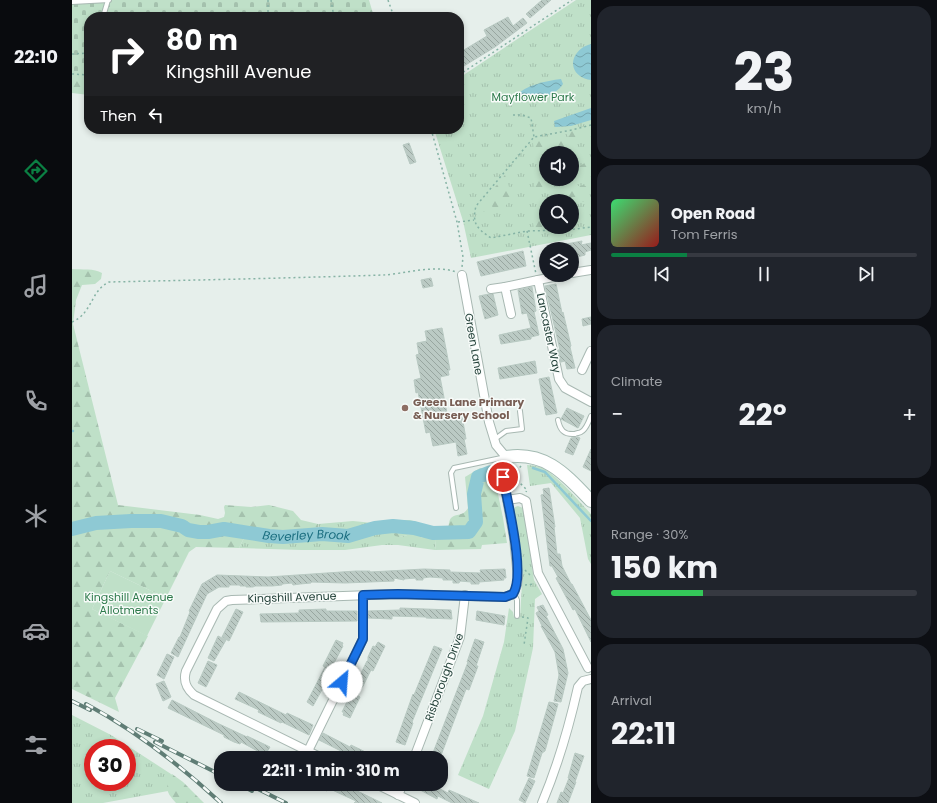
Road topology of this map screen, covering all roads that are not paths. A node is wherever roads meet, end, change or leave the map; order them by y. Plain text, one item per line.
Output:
1 (108, 0) edge
2 (72, 2) edge
3 (104, 12) edge
4 (591, 270) edge
5 (579, 273) edge
6 (462, 275) road end
7 (538, 280) joint
8 (505, 287) junction
9 (491, 290) dead end
10 (511, 314) dead end
11 (591, 351) edge
12 (582, 370) dead end
13 (591, 402) edge
14 (520, 411) dead end
15 (591, 416) edge
16 (558, 420) dead end
17 (494, 439) junction
18 (506, 457) junction
19 (590, 499) edge
20 (508, 500) junction
21 (456, 508) dead end
22 (513, 594) junction
23 (363, 595) junction
24 (465, 595) junction
25 (517, 616) road end
26 (588, 668) dead end
27 (591, 680) edge
28 (308, 751) joint
29 (417, 751) edge
30 (390, 791) edge
31 (399, 791) edge
32 (398, 795) junction
33 (415, 803) edge
34 (542, 803) edge

1 - 2 lane
1 - 3 lane
4 - 5 street
6 - 17 street, Green Lane
7 - 8 street, Lancaster Way
7 - 13 street, Lancaster Way
8 - 9 street, Lancaster Way
8 - 10 street
11 - 12 street
14 - 17 lane
15 - 16 lane
17 - 18 street, Green Lane
18 - 19 street
18 - 20 street
18 - 21 lane
20 - 22 street
20 - 26 street
22 - 24 street, Kingshill Avenue
22 - 25 lane
23 - 24 street, Kingshill Avenue
23 - 28 street
23 - 28 street, Kingshill Avenue
24 - 29 street, Risborough Drive
27 - 34 street
30 - 32 street
31 - 32 street
32 - 33 street

